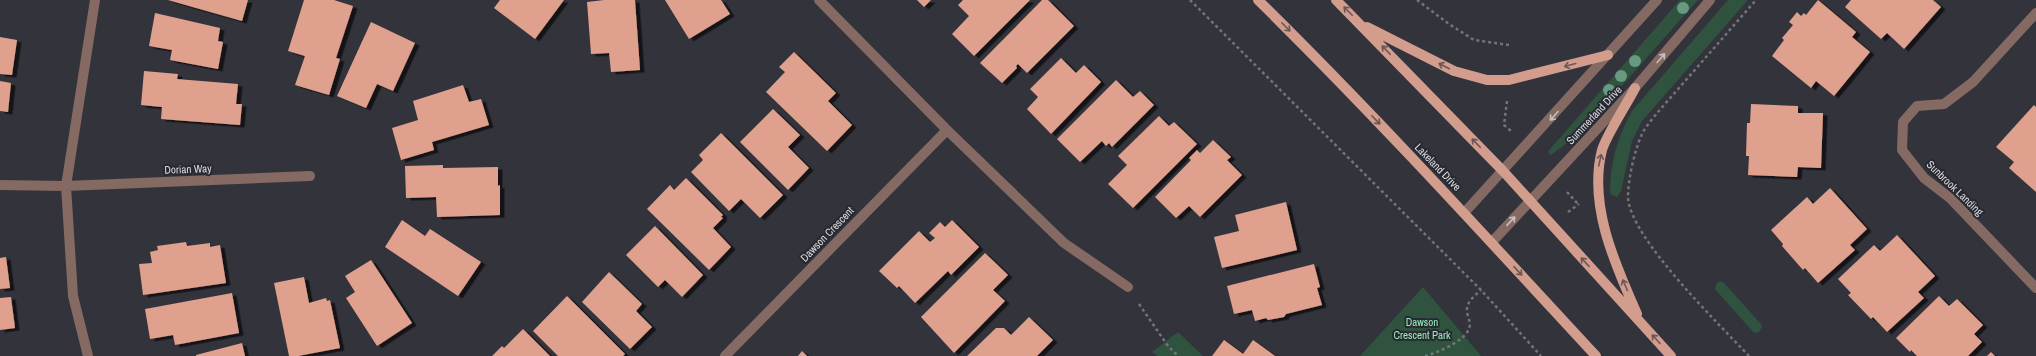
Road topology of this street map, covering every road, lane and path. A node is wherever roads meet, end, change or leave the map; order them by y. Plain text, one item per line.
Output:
1 (95, 0) edge
2 (819, 0) edge
3 (1190, 0) edge
4 (1258, 0) edge
5 (1336, 0) edge
6 (1417, 0) edge
7 (1657, 0) edge
8 (1710, 0) edge
9 (1756, 0) edge
10 (2036, 13) edge
11 (1359, 22) junction
12 (1509, 45) dead end
13 (1608, 56) junction
14 (1635, 88) junction
15 (1507, 97) dead end
16 (947, 130) junction
17 (1512, 133) dead end
18 (1504, 171) junction
19 (310, 176) dead end
20 (0, 185) edge
21 (66, 186) junction
22 (1563, 187) dead end
23 (1531, 200) junction
24 (1465, 212) junction
25 (1567, 213) dead end
26 (1492, 242) junction
27 (1128, 287) joint
28 (2036, 288) edge
29 (1480, 290) junction
30 (1640, 321) junction
31 (88, 356) edge
32 (725, 356) edge
33 (1178, 356) edge
34 (1425, 356) edge
35 (1541, 356) edge
36 (1596, 356) edge
37 (1671, 356) edge
38 (1749, 356) edge

1 - 21 street
2 - 16 street
3 - 29 path
4 -> 24 main road, Lakeland Drive
11 -> 5 main road
6 - 12 path
7 - 13 street
14 -> 8 street, Summerland Drive
9 - 38 path
10 - 28 street, Sunbrook Landing
13 -> 11 main road
18 -> 11 main road
13 -> 18 street
14 - 23 street, Summerland Drive
30 -> 14 main road
15 - 17 path
16 - 27 street
16 - 32 street, Dawson Crescent
18 - 23 main road
18 - 24 street
19 - 21 street, Dorian Way
20 - 21 street, Dorian Way
21 - 31 street
22 - 25 path
26 -> 23 street, Summerland Drive
30 -> 23 main road
24 - 26 main road, Lakeland Drive
26 -> 36 main road, Lakeland Drive
27 - 33 path
29 - 34 path
29 - 35 path
37 -> 30 main road

